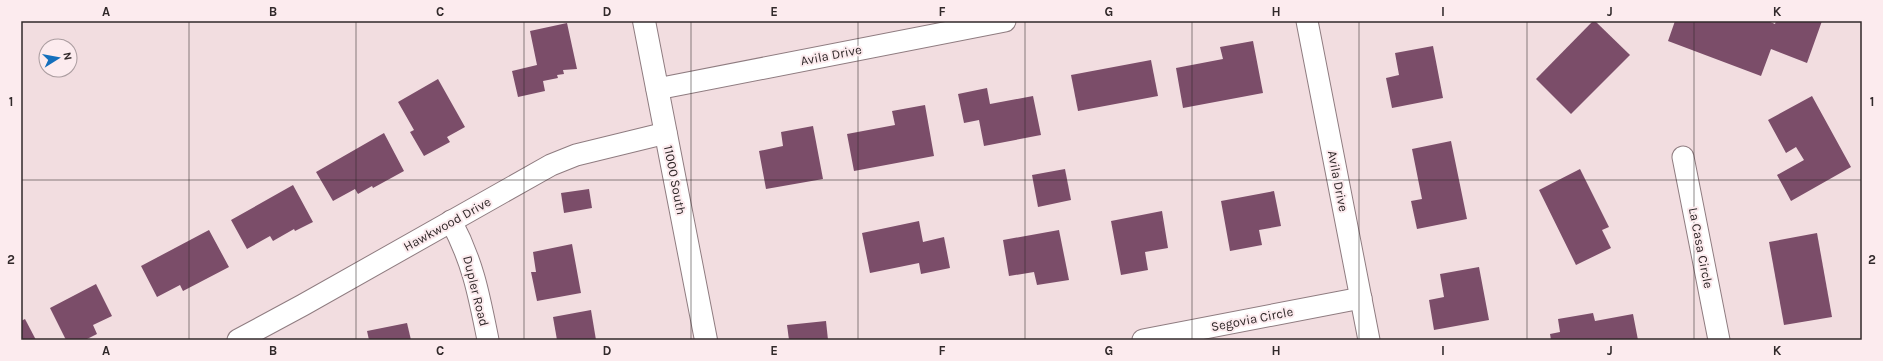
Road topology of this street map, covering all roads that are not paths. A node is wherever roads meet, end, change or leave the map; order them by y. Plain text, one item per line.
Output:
1 (644, 21) edge
2 (1005, 21) edge
3 (1307, 21) edge
4 (658, 89) junction
5 (666, 133) junction
6 (1683, 157) dead end
7 (451, 221) junction
8 (1361, 298) junction
9 (238, 340) edge
10 (488, 340) edge
11 (706, 340) edge
12 (1143, 340) edge
13 (1369, 340) edge
14 (1719, 340) edge

1 - 4 street, 11000 South
2 - 4 street, Avila Drive
3 - 8 street, Avila Drive
4 - 5 street, 11000 South
5 - 7 street, Hawkwood Drive
5 - 11 street, 11000 South
6 - 14 street, La Casa Circle
7 - 9 street, Hawkwood Drive
7 - 10 street, Dupler Road
8 - 12 street, Segovia Circle
8 - 13 street, Avila Drive

